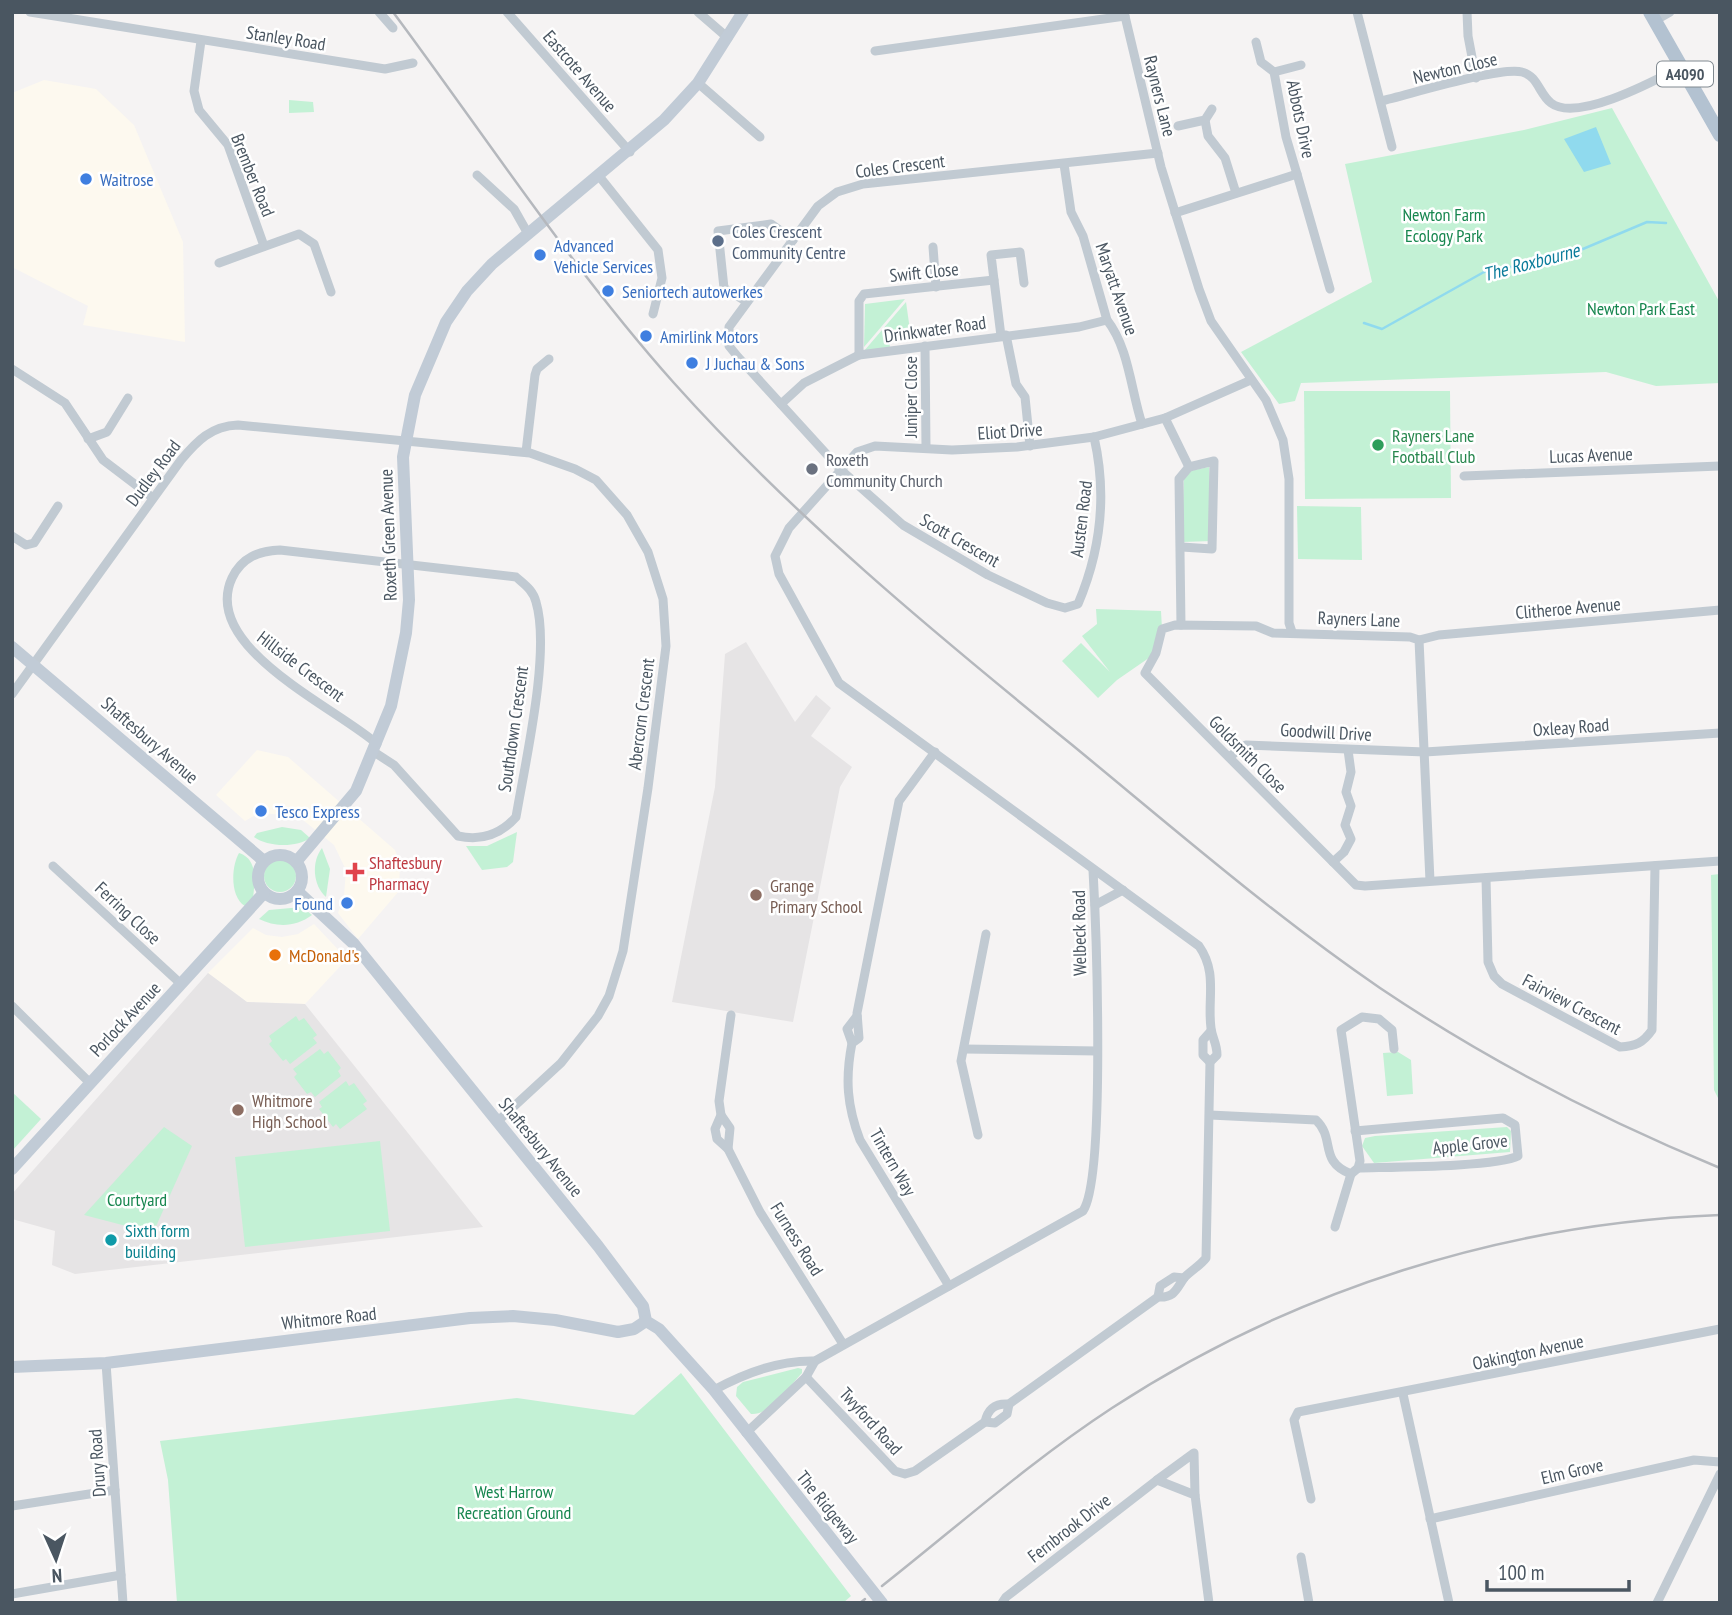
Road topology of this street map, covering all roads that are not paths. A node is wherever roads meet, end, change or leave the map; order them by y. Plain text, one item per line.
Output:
1 (379, 12) edge
2 (507, 12) edge
3 (698, 12) edge
4 (743, 12) edge
5 (1357, 12) edge
6 (1467, 12) edge
7 (1670, 12) edge
8 (33, 13) edge
9 (1124, 14) edge
10 (1652, 17) edge
11 (393, 28) dead end
12 (728, 38) junction
13 (201, 41) junction
14 (1256, 42) dead end
15 (874, 51) dead end
16 (413, 63) dead end
17 (1301, 65) dead end
18 (1681, 67) junction
19 (1274, 72) junction
20 (1476, 78) junction
21 (698, 83) junction
22 (1381, 101) junction
23 (1212, 109) dead end
24 (1205, 120) junction
25 (1178, 126) dead end
26 (1720, 135) edge
27 (760, 137) dead end
28 (1392, 147) dead end
29 (630, 152) junction
30 (1158, 153) junction
31 (1064, 164) junction
32 (1297, 174) junction
33 (477, 175) dead end
34 (600, 176) junction
35 (1236, 193) junction
36 (1175, 213) junction
37 (527, 232) junction
38 (793, 240) junction
39 (264, 246) junction
40 (933, 247) dead end
41 (219, 263) dead end
42 (994, 280) junction
43 (1024, 283) dead end
44 (936, 286) junction
45 (1330, 289) dead end
46 (331, 292) dead end
47 (747, 302) junction
48 (653, 314) dead end
49 (1107, 320) junction
50 (1004, 335) junction
51 (925, 346) junction
52 (859, 355) junction
53 (549, 359) dead end
54 (12, 369) edge
55 (1251, 380) junction
56 (128, 398) dead end
57 (781, 404) junction
58 (1165, 418) junction
59 (1142, 424) junction
60 (1094, 437) junction
61 (88, 439) junction
62 (406, 441) junction
63 (1030, 446) junction
64 (926, 449) junction
65 (526, 452) junction
66 (1720, 466) edge
67 (1189, 467) junction
68 (841, 470) junction
69 (1464, 476) dead end
70 (153, 498) junction
71 (58, 506) dead end
72 (12, 536) edge
73 (1182, 547) junction
74 (408, 565) junction
75 (1078, 604) joint
76 (1720, 610) edge
77 (1181, 625) junction
78 (1292, 632) junction
79 (1419, 640) junction
80 (12, 647) edge
81 (34, 664) junction
82 (12, 694) edge
83 (1720, 733) edge
84 (376, 748) junction
85 (1348, 750) junction
86 (935, 752) junction
87 (1425, 752) junction
88 (1229, 757) junction
89 (1331, 860) junction
90 (264, 861) junction
91 (1720, 861) edge
92 (296, 862) junction
93 (53, 866) dead end
94 (1655, 866) junction
95 (1093, 870) junction
96 (1486, 878) junction
97 (1430, 881) junction
98 (1123, 890) junction
99 (297, 891) junction
100 (264, 893) junction
101 (1095, 905) junction
102 (986, 934) dead end
103 (181, 984) junction
104 (12, 1006) edge
105 (731, 1015) dead end
106 (964, 1049) junction
107 (1394, 1049) dead end
108 (1097, 1051) junction
109 (90, 1083) junction
110 (720, 1115) junction
111 (1210, 1115) junction
112 (498, 1121) junction
113 (1355, 1131) junction
114 (978, 1136) dead end
115 (728, 1149) junction
116 (12, 1169) edge
117 (1354, 1171) junction
118 (1335, 1227) dead end
119 (949, 1286) junction
120 (646, 1321) junction
121 (1720, 1329) edge
122 (843, 1344) junction
123 (816, 1361) junction
124 (106, 1363) junction
125 (12, 1367) edge
126 (806, 1377) junction
127 (714, 1390) junction
128 (1403, 1394) junction
129 (747, 1433) junction
130 (1720, 1462) edge
131 (1720, 1475) edge
132 (1157, 1480) junction
133 (115, 1489) junction
134 (1195, 1495) junction
135 (1311, 1499) dead end
136 (12, 1506) edge
137 (1430, 1519) junction
138 (1301, 1557) dead end
139 (121, 1575) junction
140 (12, 1594) edge
141 (123, 1603) edge
142 (882, 1603) edge
143 (1002, 1603) edge
144 (1209, 1603) edge
145 (1309, 1603) edge
146 (1449, 1603) edge
147 (1657, 1603) edge

1 - 11 street
2 - 29 street, Eastcote Avenue
3 - 12 street
4 - 12 street, Roxeth Green Avenue
5 - 22 street
6 - 20 street
7 - 10 street
8 - 13 street, Stanley Road
9 - 15 street
9 - 30 street, Rayners Lane
10 - 18 main road, A4090
12 - 21 street, Roxeth Green Avenue
13 - 16 street, Stanley Road
13 - 39 street, Brember Road
14 - 19 street, Abbots Drive
17 - 19 street, Abbots Drive
18 - 20 street, Newton Close
18 - 26 main road, A4090
19 - 32 street, Abbots Drive
20 - 22 street, Newton Close
21 - 27 street
21 - 29 street, Roxeth Green Avenue
22 - 28 street
23 - 24 street
24 - 25 street
24 - 35 street
29 - 34 street, Roxeth Green Avenue
30 - 31 street, Coles Crescent
30 - 36 street, Rayners Lane
31 - 38 street, Coles Crescent
31 - 49 street, Maryatt Avenue
32 - 35 street
32 - 45 street, Abbots Drive
33 - 37 street
34 - 37 street, Roxeth Green Avenue
34 - 48 street
35 - 36 street
36 - 55 street, Rayners Lane
37 - 62 street, Roxeth Green Avenue
38 - 47 street, Coles Crescent
38 - 47 street
39 - 41 street
39 - 46 street
40 - 44 street
42 - 43 street
42 - 44 street, Swift Close
42 - 50 street
44 - 52 street, Swift Close
47 - 57 street, Coles Crescent
49 - 50 street, Drinkwater Road
49 - 59 street, Maryatt Avenue
50 - 51 street, Drinkwater Road
50 - 63 street
51 - 52 street, Drinkwater Road
51 - 64 street, Juniper Close
52 - 57 street, Drinkwater Road
53 - 65 street
54 - 61 street
55 - 58 street, Eliot Drive
55 - 78 street, Rayners Lane
56 - 61 street
57 - 68 street, Coles Crescent
58 - 59 street, Eliot Drive
58 - 67 street
59 - 60 street, Eliot Drive
60 - 63 street, Eliot Drive
60 - 75 street, Austen Road
61 - 70 street
62 - 65 street, Abercorn Crescent
62 - 70 street, Dudley Road
62 - 74 street, Roxeth Green Avenue
63 - 64 street, Eliot Drive
64 - 68 street, Eliot Drive
65 - 112 street, Abercorn Crescent
66 - 69 street, Lucas Avenue
67 - 73 street
67 - 73 street
68 - 75 street, Scott Crescent
68 - 86 street, Welbeck Road
70 - 81 street, Dudley Road
71 - 72 street
73 - 77 street
74 - 84 street, Roxeth Green Avenue
74 - 84 street, Hillside Crescent
74 - 84 street, Southdown Crescent
76 - 79 street, Clitheroe Avenue
77 - 78 street
77 - 88 street, Goldsmith Close
78 - 79 street, Rayners Lane
79 - 87 street, Rayners Lane
80 - 81 street, Shaftesbury Avenue
81 - 82 street, Dudley Road
81 - 90 street, Shaftesbury Avenue
83 - 87 street, Oxleay Road
84 - 92 street, Roxeth Green Avenue
85 - 87 street, Goodwill Drive
85 - 88 street, Goodwill Drive
85 - 89 street
86 - 95 street, Welbeck Road
86 - 119 street, Tintern Way
87 - 97 street, Rayners Lane
88 - 89 street, Goldsmith Close
89 - 97 street, Goldsmith Close
90 - 92 street
90 - 100 street
91 - 94 street
92 - 99 street
93 - 103 street, Ferring Close
94 - 96 street
94 - 96 street, Fairview Crescent
95 - 98 street, Twyford Road
95 - 101 street, Welbeck Road
96 - 97 street
98 - 101 street
98 - 111 street, Twyford Road
99 - 100 street
99 - 112 street, Shaftesbury Avenue
100 - 103 street, Porlock Avenue
101 - 108 street, Welbeck Road
102 - 106 street
103 - 109 street, Porlock Avenue
104 - 109 street
105 - 110 street, Furness Road
106 - 108 street
106 - 114 street
107 - 113 street
108 - 119 street, Welbeck Road
109 - 116 street, Porlock Avenue
110 - 115 street, Furness Road
110 - 115 street, Furness Road
111 - 117 street
111 - 126 street, Twyford Road
112 - 120 street, Shaftesbury Avenue
113 - 117 street
113 - 117 street, Apple Grove
115 - 122 street, Furness Road
117 - 118 street
119 - 122 street, Welbeck Road
120 - 124 street, Whitmore Road
120 - 127 street, Shaftesbury Avenue
121 - 128 street, Oakington Avenue
122 - 123 street, Welbeck Road
123 - 126 street, Welbeck Road
123 - 127 street, Welbeck Road
124 - 125 street, Whitmore Road
124 - 133 street, Drury Road
126 - 129 street, Welbeck Road
127 - 129 street, Shaftesbury Avenue
128 - 135 street, Oakington Avenue
128 - 137 street
129 - 142 street, The Ridgeway
130 - 137 street, Elm Grove
131 - 147 street
132 - 134 street
132 - 134 street, Fernbrook Drive
132 - 143 street, Fernbrook Drive
133 - 136 street
133 - 139 street, Drury Road
134 - 144 street, Fernbrook Drive
137 - 146 street
138 - 145 street
139 - 140 street
139 - 141 street, Drury Road

